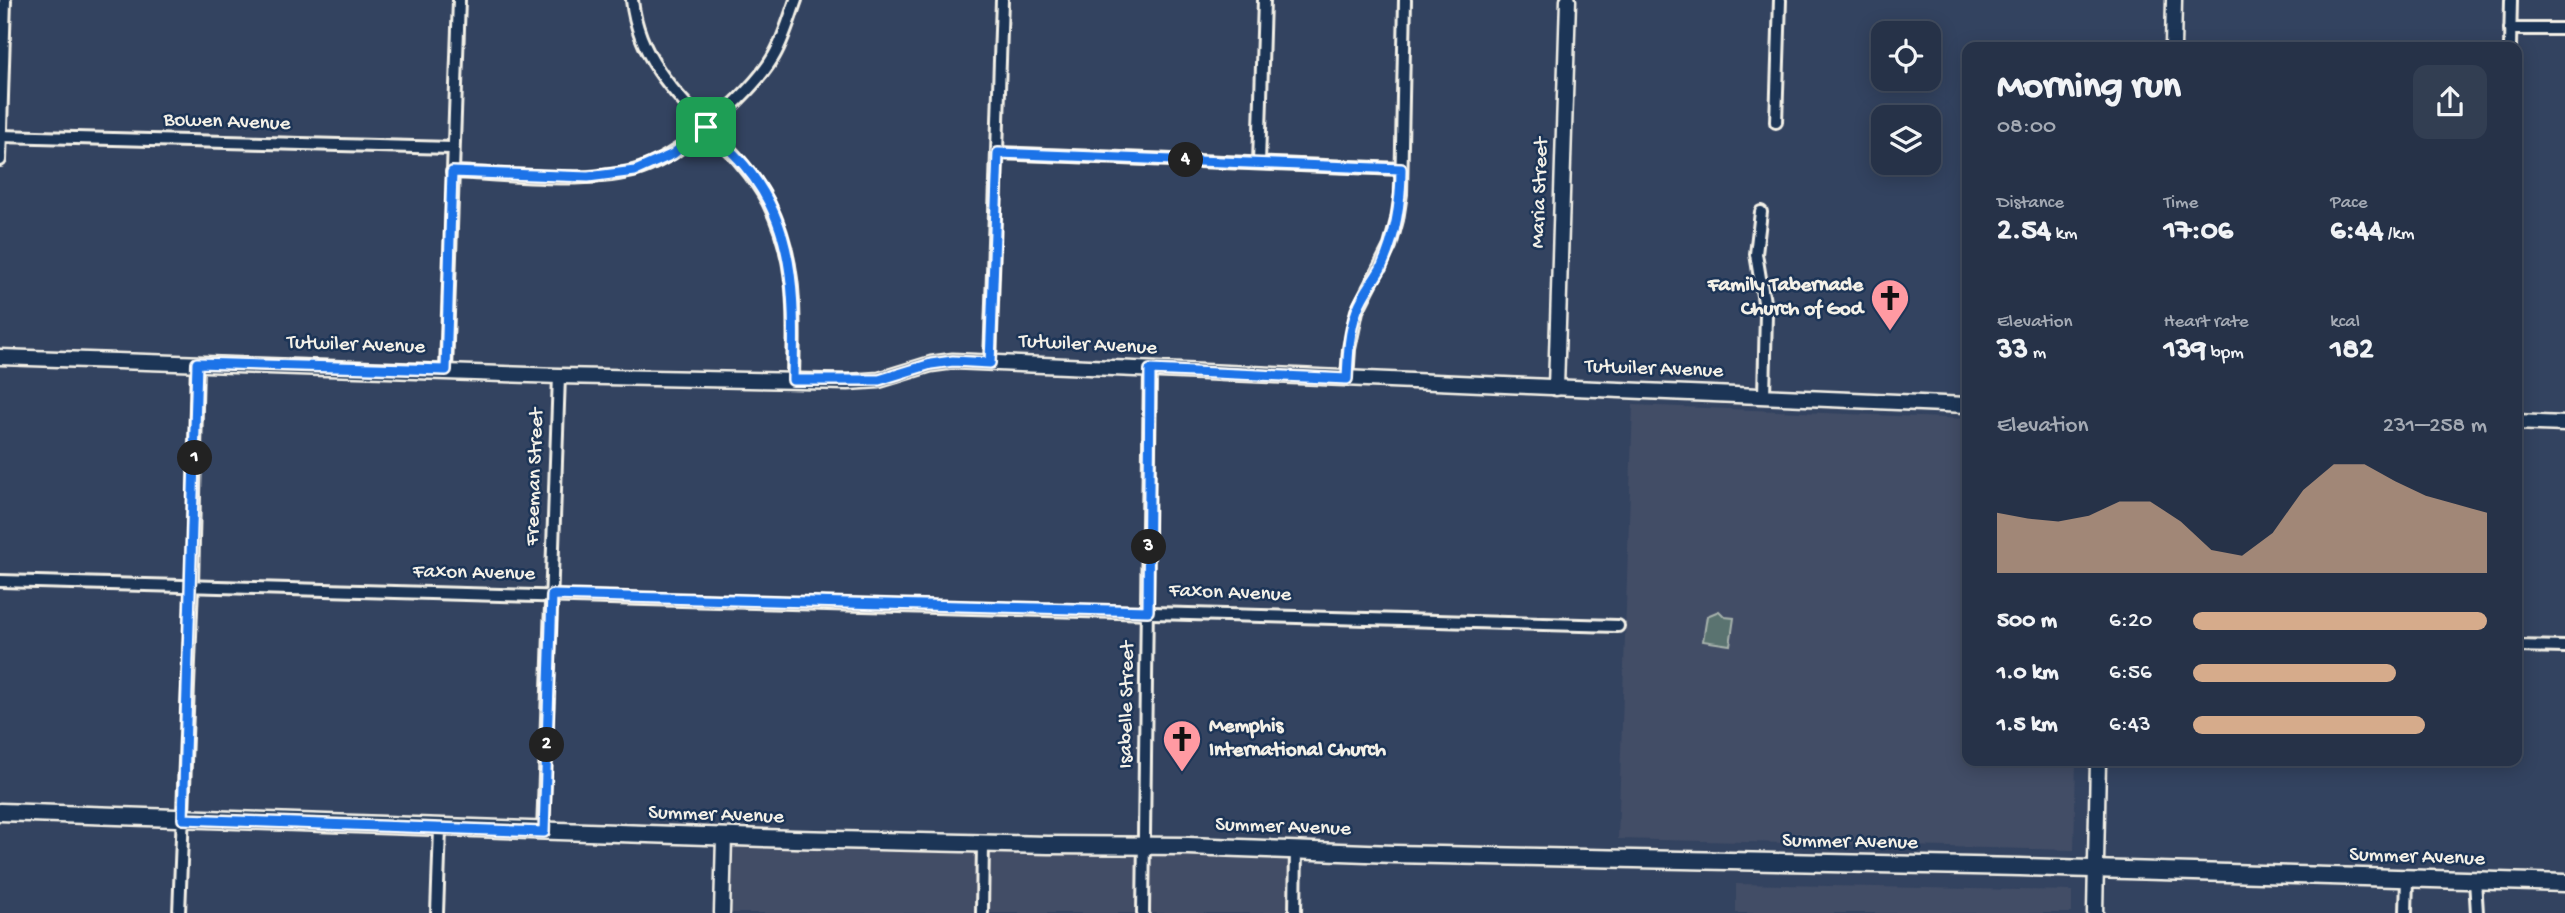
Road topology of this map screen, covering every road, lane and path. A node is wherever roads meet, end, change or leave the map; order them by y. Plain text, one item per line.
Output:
1 (5, 0) edge
2 (459, 0) edge
3 (632, 0) edge
4 (796, 0) edge
5 (1002, 0) edge
6 (1264, 0) edge
7 (1405, 0) edge
8 (1568, 0) edge
9 (1780, 0) edge
10 (2174, 0) edge
11 (2511, 0) edge
12 (2511, 29) junction
13 (2565, 29) edge
14 (2174, 42) edge
15 (2510, 42) edge
16 (1776, 122) dead end
17 (706, 127) junction
18 (0, 136) edge
19 (452, 148) junction
20 (998, 153) junction
21 (0, 160) edge
22 (1259, 163) junction
23 (1401, 169) junction
24 (452, 172) junction
25 (1761, 212) dead end
26 (0, 357) edge
27 (197, 363) junction
28 (990, 363) junction
29 (446, 370) junction
30 (1150, 370) junction
31 (559, 376) junction
32 (1347, 379) junction
33 (793, 380) junction
34 (1556, 388) junction
35 (1764, 395) junction
36 (1962, 405) edge
37 (2522, 422) edge
38 (2565, 424) edge
39 (0, 581) edge
40 (192, 586) junction
41 (552, 595) junction
42 (1148, 611) junction
43 (1618, 626) dead end
44 (2522, 646) edge
45 (2565, 647) edge
46 (2098, 766) edge
47 (0, 812) edge
48 (183, 819) junction
49 (440, 829) junction
50 (544, 832) junction
51 (724, 837) junction
52 (983, 843) junction
53 (1145, 846) junction
54 (1296, 849) junction
55 (2096, 869) junction
56 (2407, 878) junction
57 (2475, 880) junction
58 (2565, 883) edge
59 (179, 913) edge
60 (438, 913) edge
61 (722, 913) edge
62 (982, 913) edge
63 (1143, 913) edge
64 (1295, 913) edge
65 (2095, 913) edge
66 (2406, 913) edge
67 (2477, 913) edge

1 - 18 street
2 - 19 street
3 - 17 street
4 - 17 street
5 - 20 street
6 - 22 street
7 - 23 street
8 - 34 street, Maria Street
9 - 16 street
10 - 14 street
11 - 12 street
12 - 13 street
12 - 15 street
17 - 24 street
17 - 33 street
18 - 19 street, Bowen Avenue
18 - 21 street
19 - 24 street
20 - 22 street
20 - 28 street
22 - 23 street
23 - 32 street
24 - 29 street
25 - 35 street
26 - 27 street, Tutwiler Avenue
27 - 29 street, Tutwiler Avenue
27 - 40 street
28 - 30 street, Tutwiler Avenue
28 - 33 street, Tutwiler Avenue
29 - 31 street, Tutwiler Avenue
30 - 32 street, Tutwiler Avenue
30 - 42 street, Isabelle Street
31 - 33 street, Tutwiler Avenue
31 - 41 street, Freeman Street
32 - 34 street, Tutwiler Avenue
34 - 35 street, Tutwiler Avenue
35 - 36 street, Tutwiler Avenue
37 - 38 street
39 - 40 street, Faxon Avenue
40 - 41 street, Faxon Avenue
40 - 48 street
41 - 42 street, Faxon Avenue
41 - 50 street, Freeman Street
42 - 43 street, Faxon Avenue
42 - 53 street, Isabelle Street
44 - 45 street
46 - 55 street
47 - 48 main road, Summer Avenue
48 - 49 main road, Summer Avenue
48 - 59 street
49 - 50 main road, Summer Avenue
49 - 60 street
50 - 51 main road, Summer Avenue
51 - 52 main road, Summer Avenue
51 - 61 street
52 - 53 main road, Summer Avenue
52 - 62 street
53 - 54 main road, Summer Avenue
53 - 63 street, Isabelle Street
54 - 55 main road, Summer Avenue
54 - 64 street
55 - 56 main road, Summer Avenue
55 - 65 street
56 - 57 main road, Summer Avenue
56 - 66 street
57 - 58 main road, Summer Avenue
57 - 67 street

